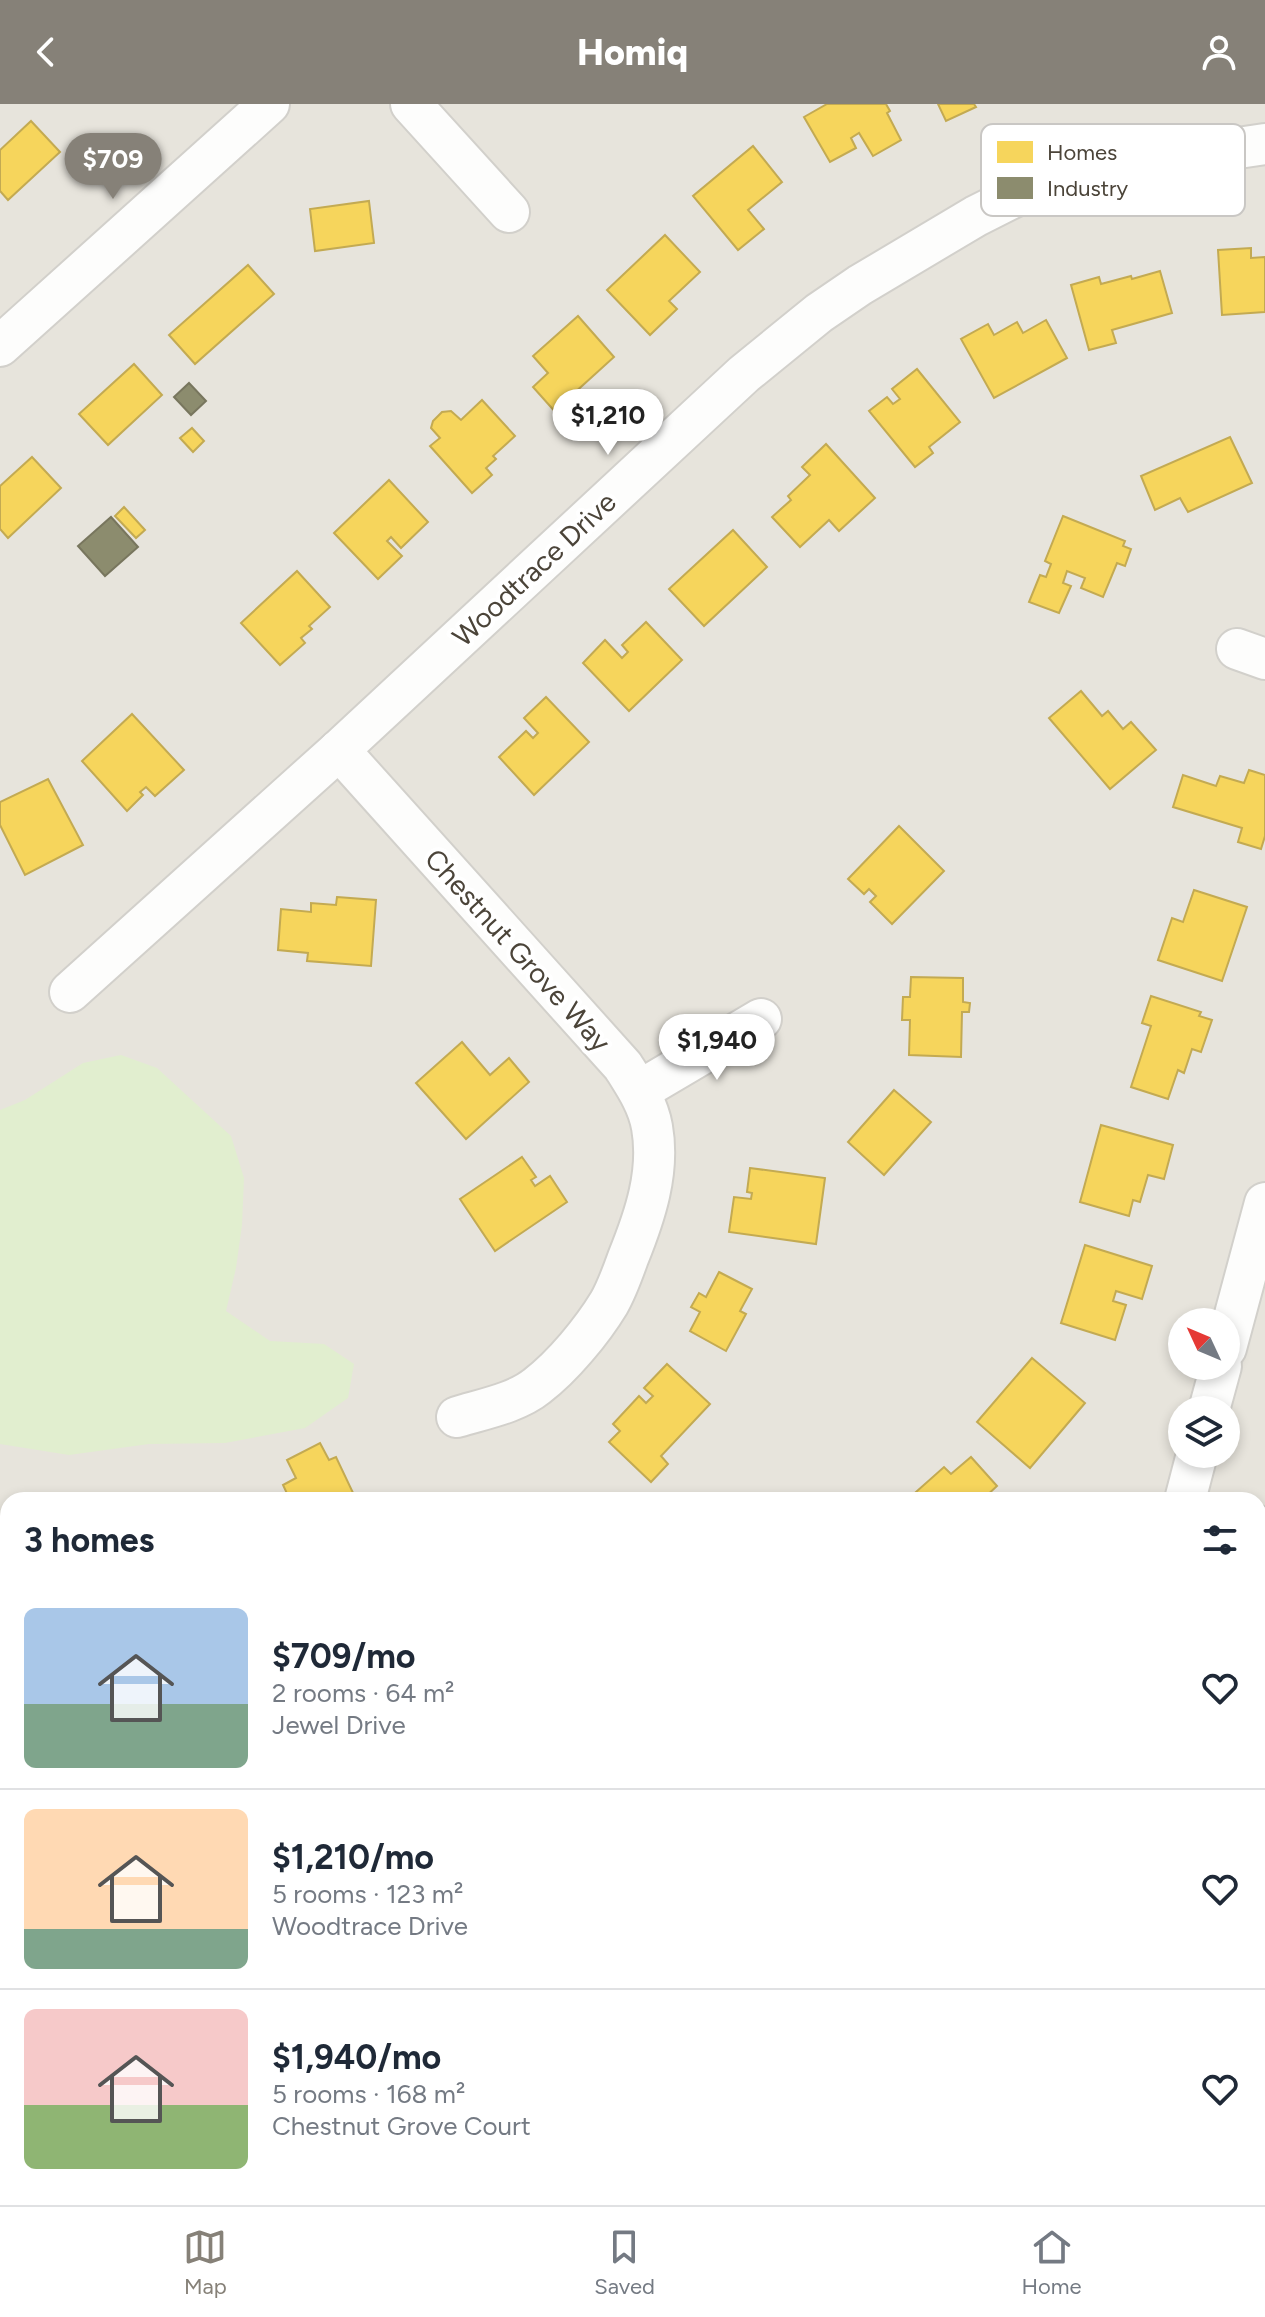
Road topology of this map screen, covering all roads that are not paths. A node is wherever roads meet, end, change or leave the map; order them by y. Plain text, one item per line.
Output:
1 (269, 104) edge
2 (411, 104) edge
3 (1265, 144) edge
4 (1245, 147) edge
5 (509, 212) dead end
6 (981, 214) edge
7 (0, 346) edge
8 (339, 750) junction
9 (70, 992) dead end
10 (761, 1019) dead end
11 (639, 1091) junction
12 (1265, 1203) edge
13 (1237, 1308) edge
14 (457, 1417) dead end
15 (1193, 1468) edge
16 (1187, 1492) edge

1 - 7 street
2 - 5 street
3 - 4 street, Woodtrace Drive
6 - 8 street, Woodtrace Drive
8 - 9 street, Woodtrace Drive
8 - 11 street, Chestnut Grove Way
10 - 11 street
11 - 14 street, Chestnut Grove Way
12 - 13 street
15 - 16 street

